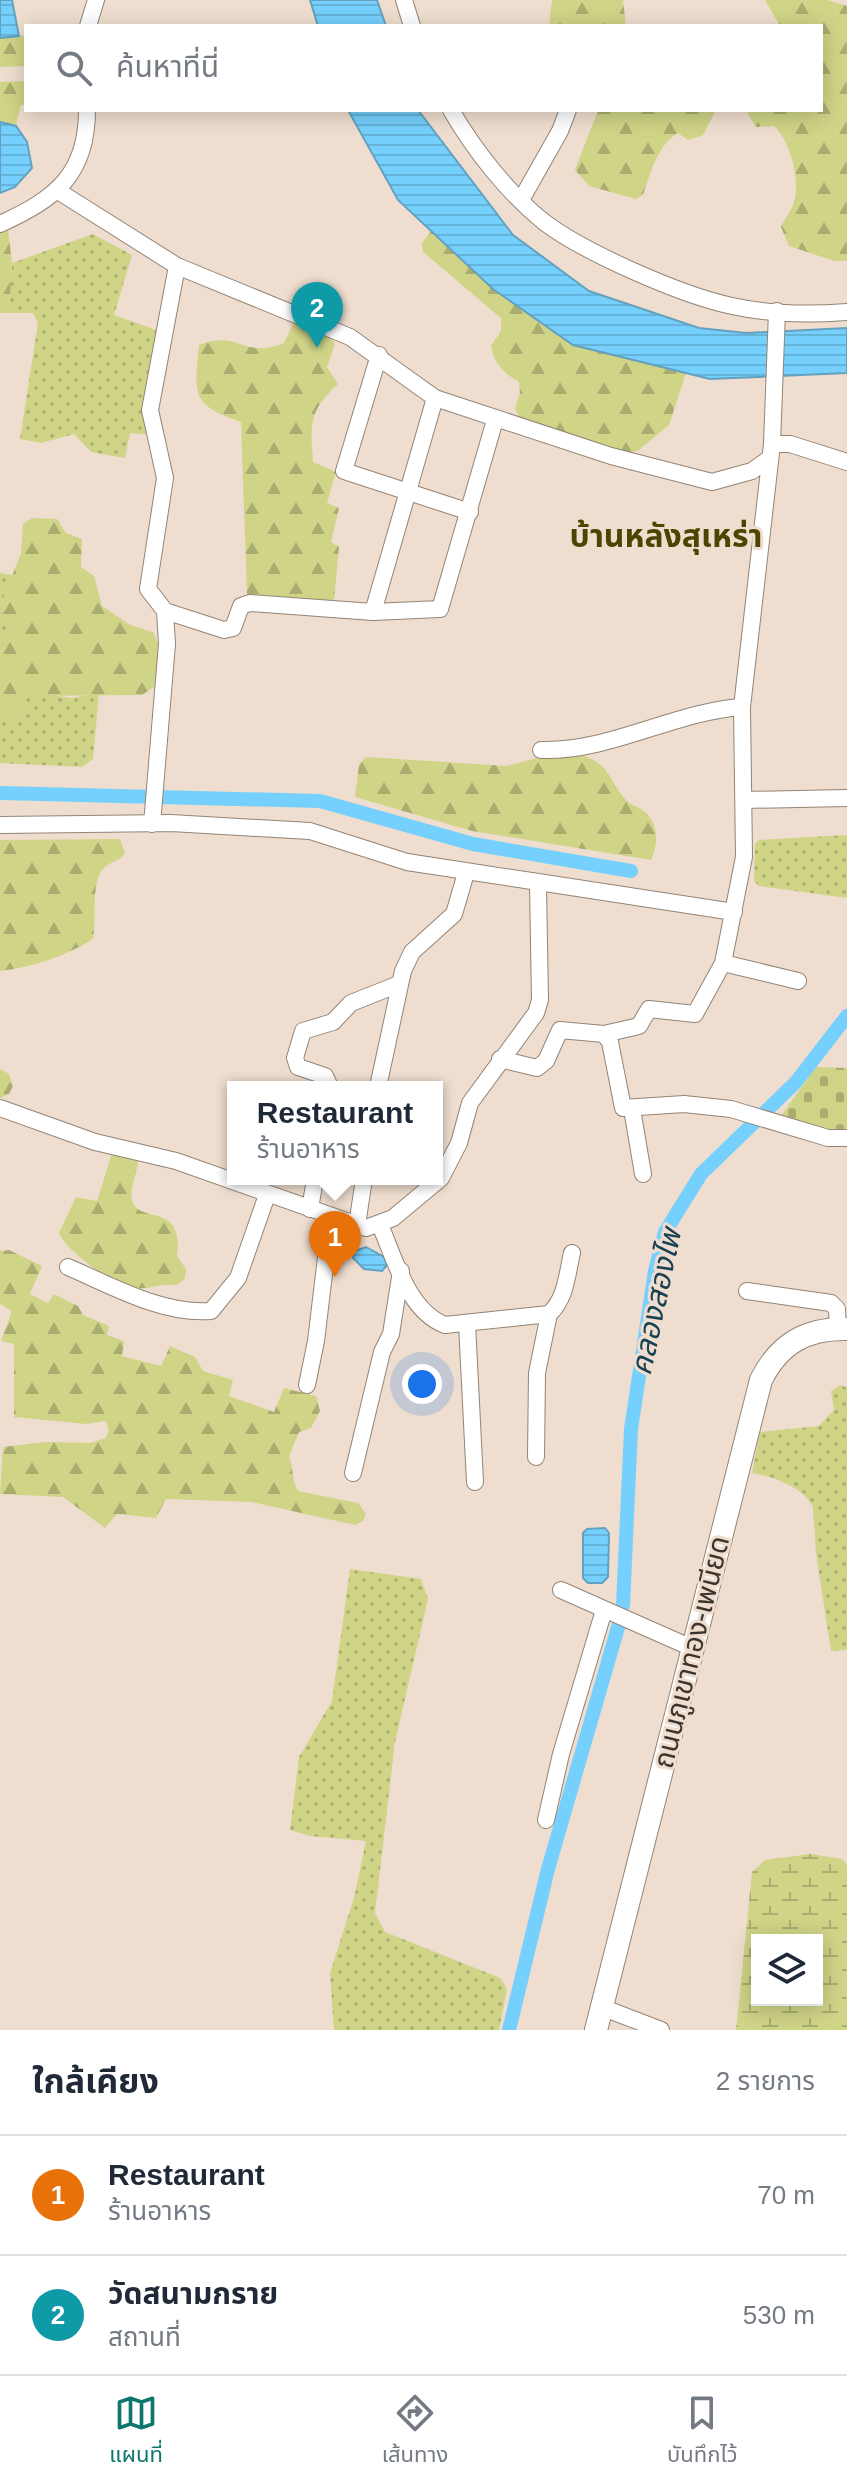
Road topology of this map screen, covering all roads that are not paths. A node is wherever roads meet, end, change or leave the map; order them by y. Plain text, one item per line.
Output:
1 (96, 0) edge
2 (408, 2) edge
3 (89, 24) edge
4 (412, 24) edge
5 (87, 112) edge
6 (452, 112) edge
7 (567, 112) edge
8 (58, 191) junction
9 (521, 200) junction
10 (0, 224) edge
11 (177, 266) junction
12 (847, 312) edge
13 (776, 316) junction
14 (379, 355) junction
15 (435, 398) junction
16 (495, 420) junction
17 (771, 451) junction
18 (847, 462) edge
19 (406, 493) junction
20 (470, 512) junction
21 (165, 611) junction
22 (373, 612) junction
23 (742, 707) junction
24 (541, 750) dead end
25 (847, 798) edge
26 (744, 800) junction
27 (153, 819) junction
28 (0, 825) edge
29 (466, 873) junction
30 (538, 885) junction
31 (734, 912) junction
32 (723, 963) junction
33 (798, 981) dead end
34 (399, 984) junction
35 (604, 1034) junction
36 (500, 1059) junction
37 (327, 1081) edge
38 (379, 1081) edge
39 (0, 1108) edge
40 (632, 1109) junction
41 (847, 1138) edge
42 (443, 1174) edge
43 (643, 1174) dead end
44 (227, 1180) edge
45 (240, 1185) edge
46 (314, 1185) edge
47 (363, 1185) edge
48 (432, 1185) edge
49 (267, 1195) junction
50 (310, 1209) junction
51 (331, 1216) junction
52 (357, 1225) junction
53 (380, 1225) junction
54 (572, 1253) dead end
55 (68, 1267) dead end
56 (401, 1271) junction
57 (747, 1291) dead end
58 (549, 1314) junction
59 (467, 1324) junction
60 (843, 1329) edge
61 (307, 1385) dead end
62 (536, 1457) dead end
63 (353, 1473) dead end
64 (475, 1482) dead end
65 (561, 1590) dead end
66 (604, 1610) junction
67 (692, 1648) junction
68 (546, 1820) dead end
69 (601, 2007) junction
70 (596, 2030) edge
71 (661, 2030) edge

1 - 3 street
2 - 4 street
5 - 8 street
6 - 9 street
7 - 9 street
8 - 10 street
8 - 11 street
9 - 13 street
11 - 14 street
11 - 21 street
12 - 13 street
13 - 17 street
14 - 15 street
14 - 19 street
15 - 16 street
15 - 19 street
16 - 17 street
16 - 20 street
17 - 18 street
17 - 23 street
19 - 20 street
19 - 22 street
20 - 22 street
21 - 22 street
21 - 27 street
23 - 24 street
23 - 26 street
25 - 26 street
26 - 31 street
27 - 28 street
27 - 29 street
29 - 30 street
29 - 34 street
30 - 31 street
30 - 36 street
31 - 32 street
32 - 33 street
32 - 35 street
34 - 37 street
34 - 38 street
35 - 36 street
35 - 40 street
36 - 42 street
39 - 44 street
40 - 41 street
40 - 43 street
45 - 49 street
46 - 50 street
47 - 52 street
48 - 53 street
49 - 50 street
49 - 55 street
50 - 51 street
51 - 52 street
51 - 61 street
52 - 53 street
53 - 56 street
54 - 58 street
56 - 59 street
56 - 63 street
57 - 60 street
58 - 59 street
58 - 62 street
59 - 64 street
60 - 67 street, ถนนภูเขาทอง-เพนียด
65 - 66 street
66 - 67 street
66 - 68 street
67 - 69 street, ถนนภูเขาทอง-เพนียด
69 - 70 street, ถนนภูเขาทอง-เพนียด
69 - 71 street

